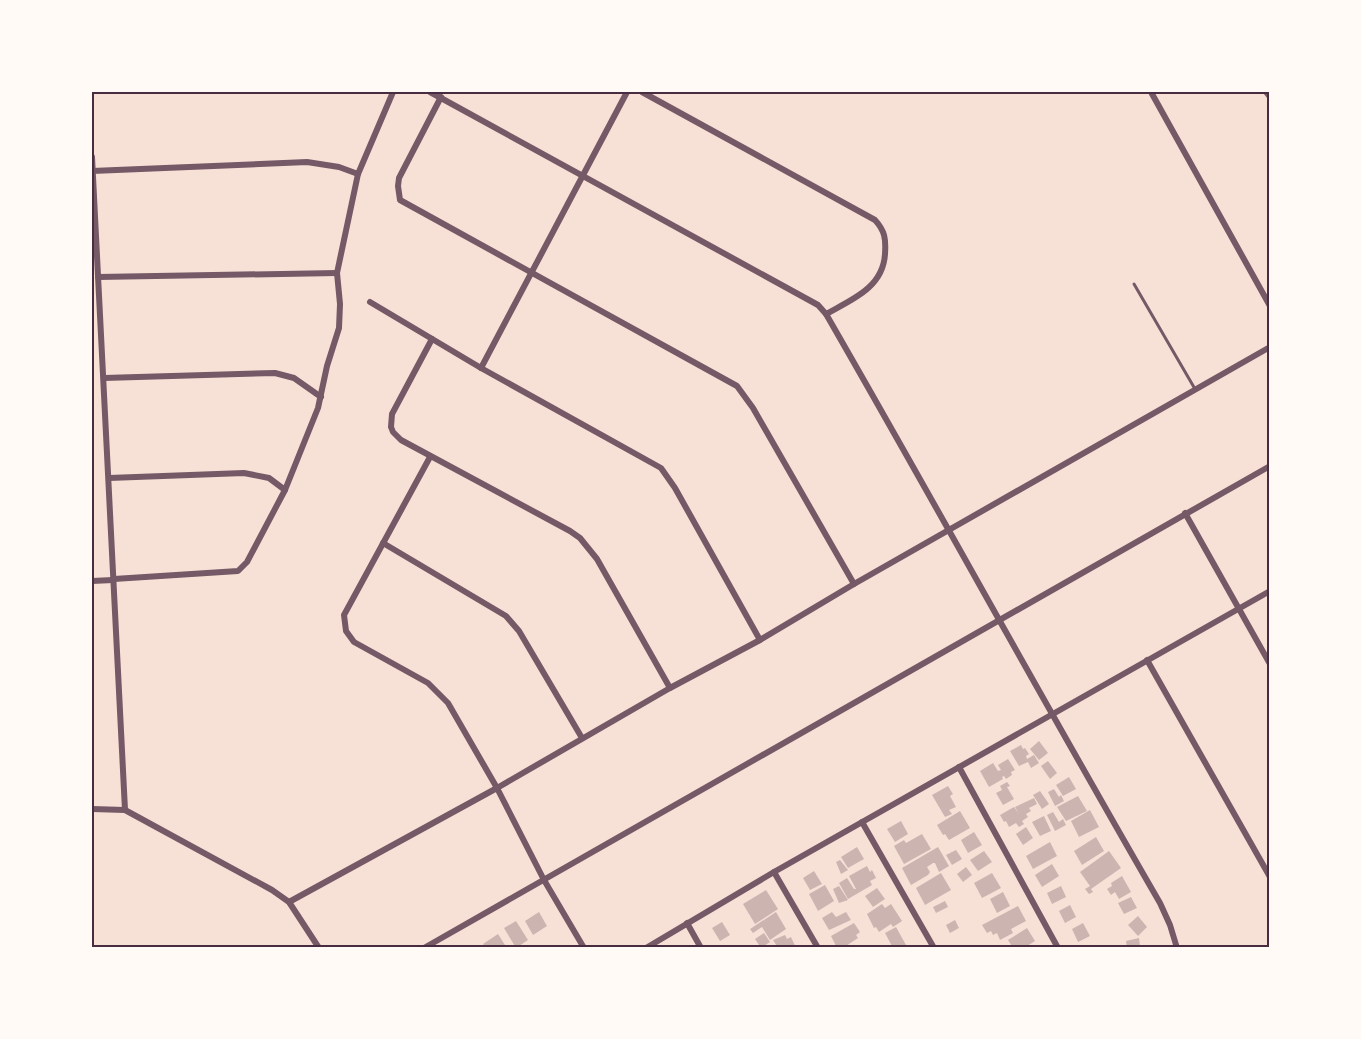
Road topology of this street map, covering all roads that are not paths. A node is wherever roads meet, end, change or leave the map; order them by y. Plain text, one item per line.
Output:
1 (393, 92) edge
2 (430, 92) edge
3 (627, 92) edge
4 (642, 92) edge
5 (1151, 92) edge
6 (1266, 92) edge
7 (1269, 97) edge
8 (441, 98) junction
9 (92, 157) edge
10 (92, 171) edge
11 (358, 174) junction
12 (583, 175) junction
13 (337, 273) junction
14 (531, 273) junction
15 (98, 278) junction
16 (1134, 284) dead end
17 (370, 302) dead end
18 (1269, 306) edge
19 (826, 314) junction
20 (432, 339) junction
21 (1269, 347) edge
22 (481, 368) junction
23 (104, 378) junction
24 (1196, 389) junction
25 (321, 398) junction
26 (430, 456) junction
27 (1269, 466) edge
28 (109, 478) junction
29 (285, 490) junction
30 (1185, 513) junction
31 (948, 531) junction
32 (383, 543) junction
33 (113, 579) junction
34 (92, 581) edge
35 (854, 584) junction
36 (1269, 591) edge
37 (1238, 609) junction
38 (1001, 621) junction
39 (760, 640) junction
40 (1148, 660) junction
41 (1269, 664) edge
42 (670, 688) junction
43 (1051, 714) junction
44 (582, 738) junction
45 (959, 767) junction
46 (497, 788) junction
47 (92, 809) edge
48 (125, 810) junction
49 (862, 822) junction
50 (774, 872) junction
51 (1269, 877) edge
52 (544, 880) junction
53 (289, 902) junction
54 (687, 923) junction
55 (319, 948) edge
56 (424, 948) edge
57 (584, 948) edge
58 (646, 948) edge
59 (701, 948) edge
60 (818, 948) edge
61 (934, 948) edge
62 (1059, 948) edge
63 (1177, 948) edge

1 - 11 street
2 - 8 street
3 - 12 street
4 - 19 street
5 - 18 street
6 - 7 street
8 - 12 street
8 - 14 street
9 - 10 street
10 - 11 street
10 - 15 street
11 - 13 street
12 - 14 street
12 - 19 street
13 - 15 street
13 - 25 street
14 - 22 street
14 - 35 street
15 - 23 street
16 - 24 lane
17 - 20 street
19 - 31 street
20 - 22 street
20 - 26 street
21 - 24 street
22 - 39 street
23 - 25 street
23 - 28 street
24 - 31 street
25 - 29 street
26 - 32 street
26 - 42 street
27 - 30 street
28 - 29 street
28 - 33 street
29 - 33 street
30 - 37 street
30 - 38 street
31 - 35 street
31 - 38 street
32 - 44 street
32 - 46 street
33 - 34 street
33 - 48 street
35 - 39 street
36 - 37 street
37 - 40 street
37 - 41 street
38 - 43 street
38 - 52 street
39 - 42 street
40 - 43 street
40 - 51 street
42 - 44 street
43 - 45 street
43 - 63 street
44 - 46 street
45 - 49 street
45 - 62 street
46 - 52 street
46 - 53 street
47 - 48 street
48 - 53 street
49 - 50 street
49 - 61 street
50 - 54 street
50 - 60 street
52 - 56 street
52 - 57 street
53 - 55 street
54 - 58 street
54 - 59 street

